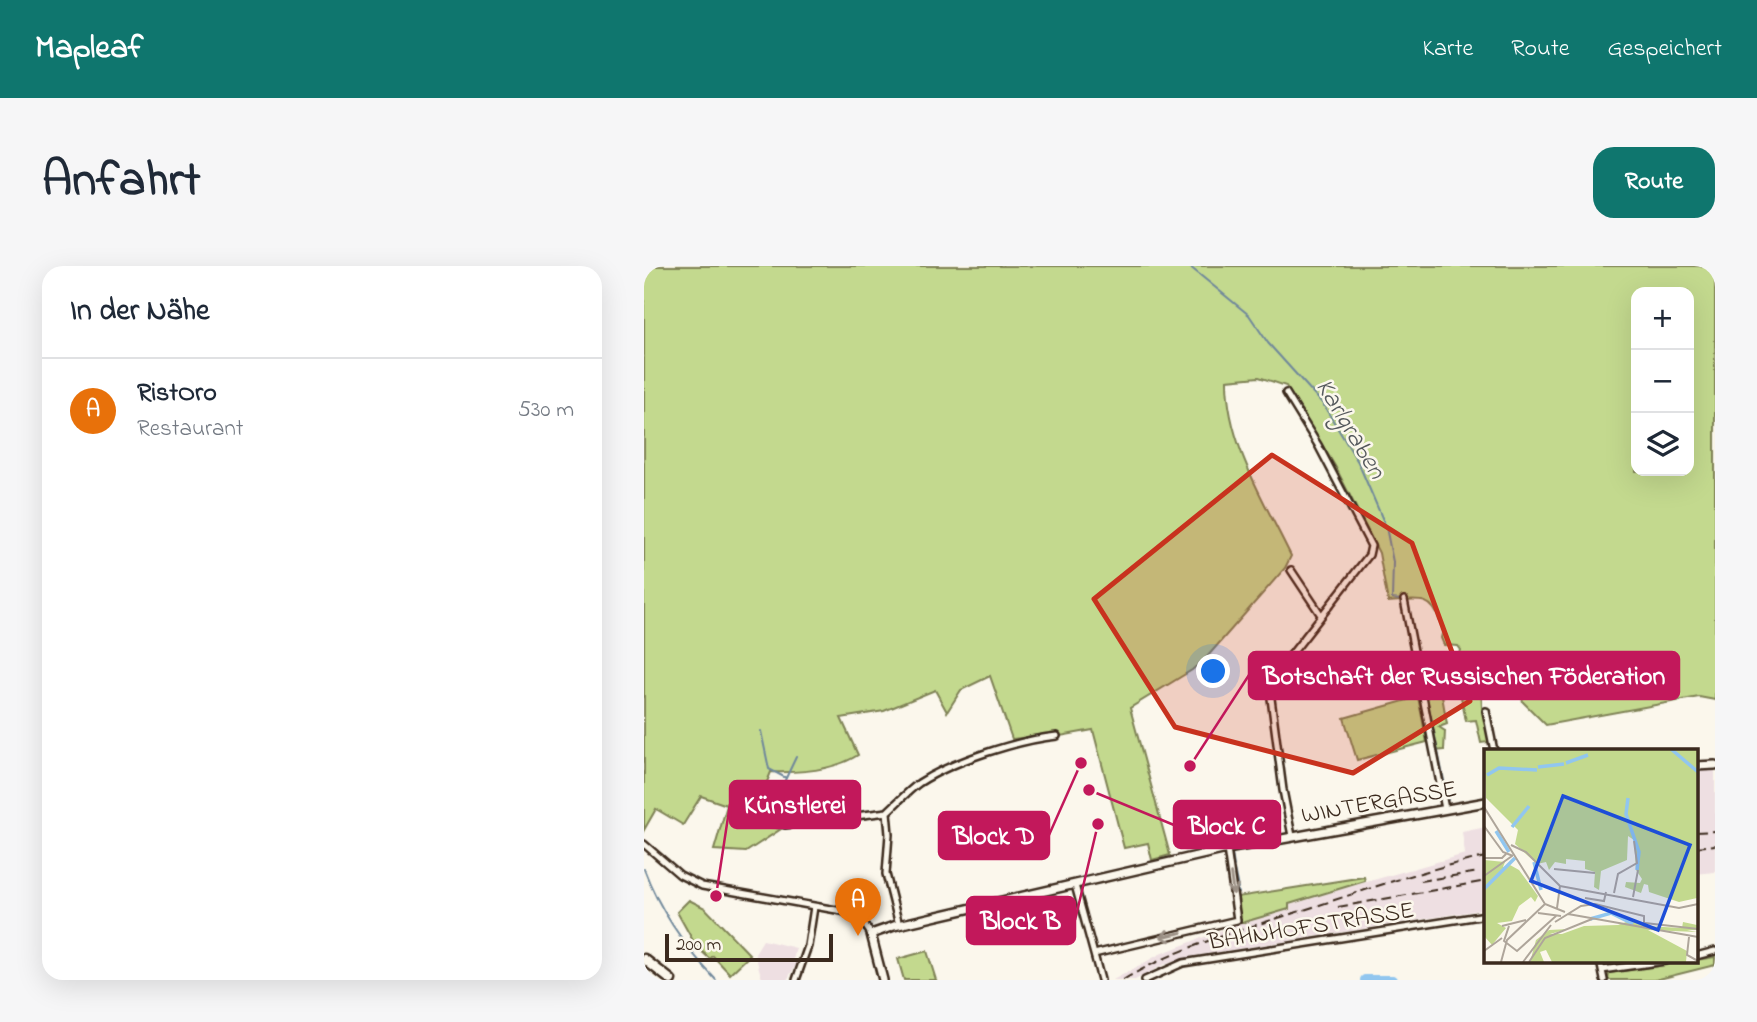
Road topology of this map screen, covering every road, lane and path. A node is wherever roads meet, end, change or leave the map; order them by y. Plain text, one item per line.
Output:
1 (1286, 393) dead end
2 (1292, 570) dead end
3 (1404, 600) dead end
4 (1321, 615) junction
5 (1486, 711) dead end
6 (1057, 736) dead end
7 (1494, 749) edge
8 (1484, 802) edge
9 (1445, 809) junction
10 (887, 812) junction
11 (785, 825) dead end
12 (1292, 836) junction
13 (644, 844) edge
14 (1227, 849) junction
15 (1076, 885) junction
16 (814, 907) junction
17 (1484, 915) edge
18 (899, 925) junction
19 (871, 934) junction
20 (1715, 951) edge
21 (1094, 954) junction
22 (1698, 955) edge
23 (644, 959) edge
24 (1661, 962) edge
25 (1603, 976) edge
26 (671, 980) edge
27 (796, 980) edge
28 (883, 980) edge
29 (1101, 980) edge
30 (1144, 980) edge

1 - 4 street
2 - 4 street
3 - 9 street
4 - 12 street
5 - 7 street
6 - 10 street
8 - 9 street, WINTERGASSE
9 - 12 street, WINTERGASSE
10 - 11 street
10 - 18 street
12 - 14 street, WINTERGASSE
13 - 16 street
14 - 15 street, WINTERGASSE
14 -> 21 street
15 - 18 street, WINTERGASSE
15 - 21 street
16 - 19 street
16 - 27 street
17 - 30 street, BAHNHOFSTRASSE
18 - 19 street, WINTERGASSE
19 - 28 street
20 - 22 street
21 - 29 street
23 - 26 main road
24 - 25 street

